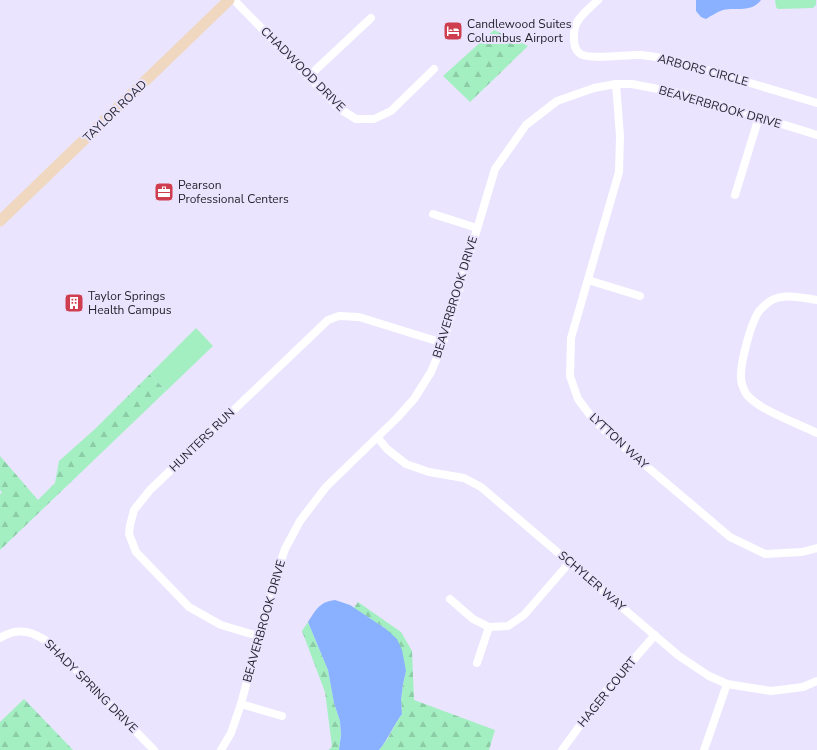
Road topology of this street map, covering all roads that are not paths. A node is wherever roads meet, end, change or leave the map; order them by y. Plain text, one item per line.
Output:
1 (229, 0) edge
2 (234, 0) edge
3 (598, 0) edge
4 (370, 18) dead end
5 (434, 69) dead end
6 (308, 77) junction
7 (616, 84) junction
8 (817, 103) edge
9 (759, 117) junction
10 (817, 134) edge
11 (735, 195) dead end
12 (433, 214) dead end
13 (0, 221) edge
14 (477, 228) junction
15 (588, 280) junction
16 (640, 296) dead end
17 (817, 300) edge
18 (443, 343) junction
19 (817, 432) edge
20 (378, 438) junction
21 (817, 548) edge
22 (570, 562) junction
23 (450, 599) dead end
24 (489, 627) junction
25 (655, 635) junction
26 (258, 636) junction
27 (0, 638) edge
28 (477, 663) dead end
29 (817, 681) edge
30 (727, 684) junction
31 (241, 704) junction
32 (282, 716) dead end
33 (154, 750) edge
34 (221, 750) edge
35 (562, 750) edge
36 (704, 750) edge

1 - 13 main road, TAYLOR ROAD
2 - 6 street, CHADWOOD DRIVE
3 - 8 street, ARBORS CIRCLE
4 - 6 street
5 - 6 street, CHADWOOD DRIVE
7 - 9 street, BEAVERBROOK DRIVE
7 - 14 street, BEAVERBROOK DRIVE
7 - 15 street, LYTTON WAY
9 - 10 street, BEAVERBROOK DRIVE
9 - 11 street
12 - 14 street
14 - 18 street, BEAVERBROOK DRIVE
15 - 16 street
15 - 21 street, LYTTON WAY
17 - 19 street
18 - 20 street, BEAVERBROOK DRIVE
18 - 26 street, HUNTERS RUN
20 - 22 street, SCHYLER WAY
20 - 26 street, BEAVERBROOK DRIVE
22 - 24 street
22 - 25 street, SCHYLER WAY
23 - 24 street
24 - 28 street
25 - 30 street, SCHYLER WAY
25 - 35 street, HAGER COURT
26 - 31 street, BEAVERBROOK DRIVE
27 - 33 street, SHADY SPRING DRIVE
29 - 30 street, SCHYLER WAY
30 - 36 street
31 - 32 street
31 - 34 street, BEAVERBROOK DRIVE

